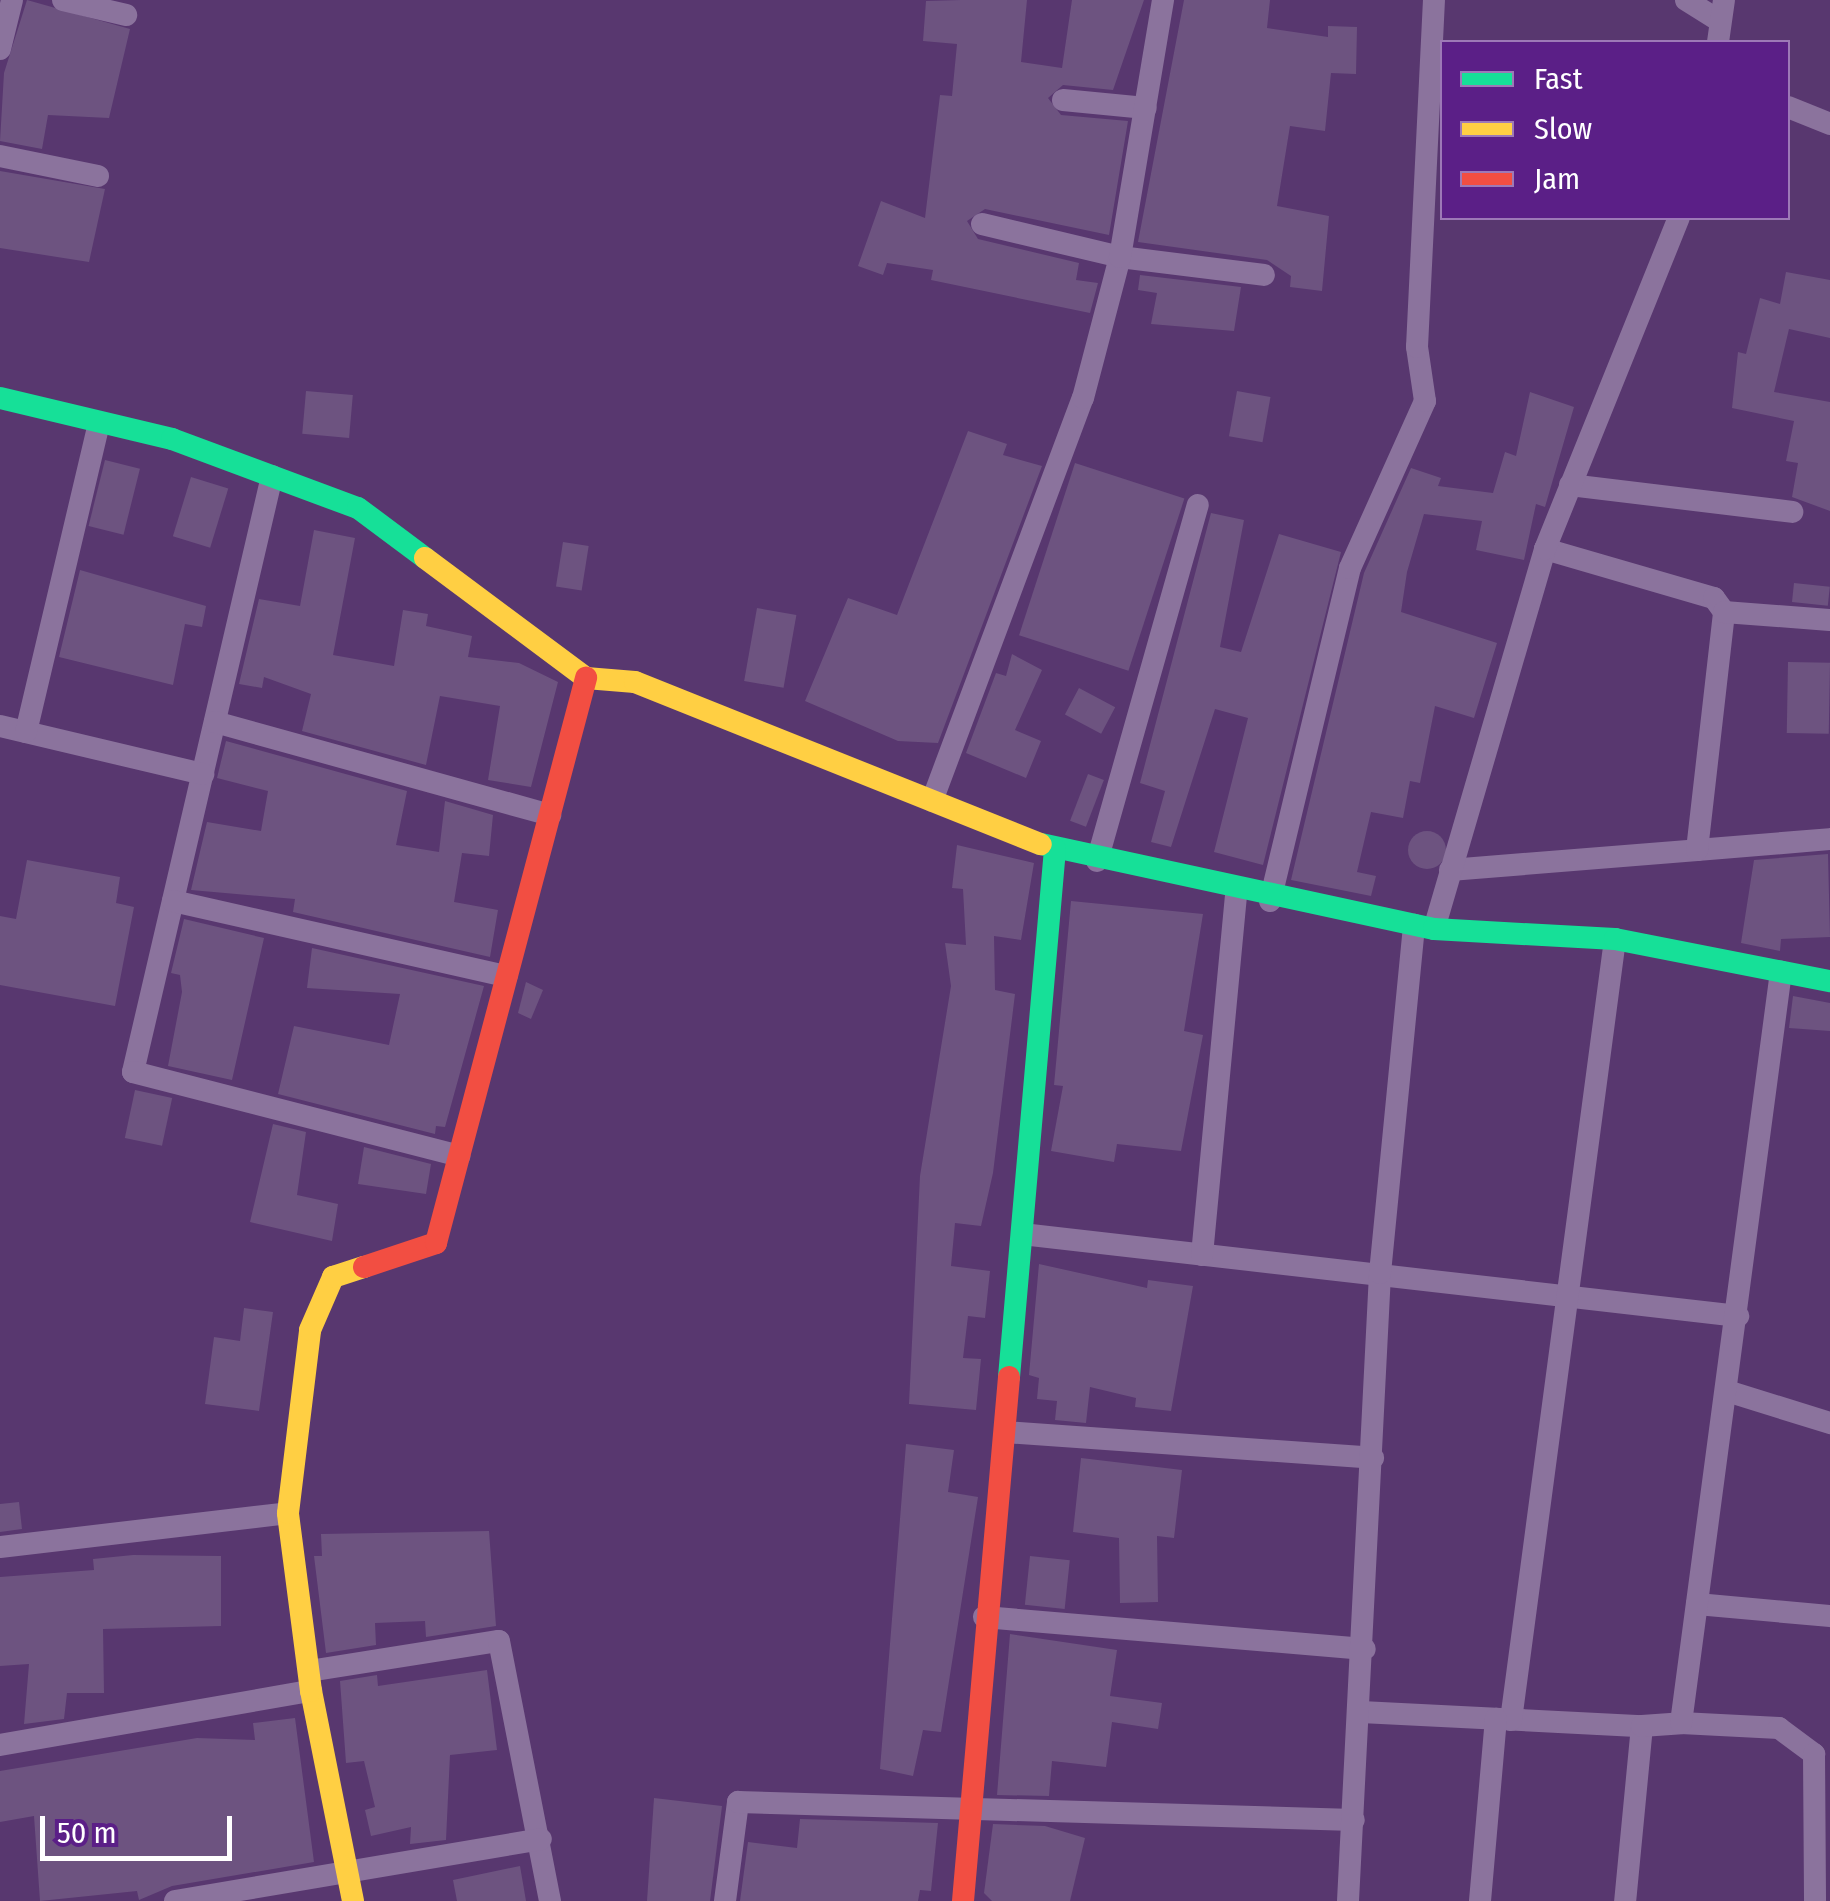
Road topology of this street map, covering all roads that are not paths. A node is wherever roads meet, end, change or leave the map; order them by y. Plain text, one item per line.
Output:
1 (12, 0) edge
2 (62, 0) edge
3 (1163, 0) edge
4 (1434, 0) edge
5 (1686, 0) edge
6 (126, 14) dead end
7 (1721, 21) edge
8 (0, 49) edge
9 (1063, 100) dead end
10 (1790, 107) edge
11 (1146, 108) junction
12 (1830, 124) edge
13 (0, 156) edge
14 (98, 176) dead end
15 (1678, 220) edge
16 (982, 224) dead end
17 (1120, 257) junction
18 (1264, 275) dead end
19 (0, 398) edge
20 (99, 422) junction
21 (272, 476) junction
22 (1570, 485) junction
23 (1198, 505) dead end
24 (1792, 512) dead end
25 (1546, 549) junction
26 (1724, 612) junction
27 (1830, 620) edge
28 (586, 678) junction
29 (215, 722) junction
30 (0, 726) edge
31 (26, 732) junction
32 (203, 774) junction
33 (932, 801) junction
34 (550, 815) junction
35 (1830, 838) edge
36 (1055, 850) junction
37 (1697, 850) junction
38 (1097, 861) junction
39 (1450, 870) junction
40 (1236, 894) junction
41 (173, 900) junction
42 (1270, 900) junction
43 (1424, 927) junction
44 (1615, 939) junction
45 (1781, 972) junction
46 (507, 976) junction
47 (1830, 981) edge
48 (459, 1156) junction
49 (1022, 1234) junction
50 (1202, 1255) junction
51 (1380, 1274) junction
52 (1569, 1296) junction
53 (1738, 1316) junction
54 (1727, 1391) junction
55 (1830, 1423) edge
56 (1005, 1432) junction
57 (1373, 1458) junction
58 (288, 1513) junction
59 (0, 1547) edge
60 (1698, 1604) junction
61 (1830, 1616) edge
62 (984, 1617) junction
63 (1365, 1649) junction
64 (310, 1681) junction
65 (1361, 1712) junction
66 (1504, 1719) junction
67 (1681, 1722) junction
68 (1642, 1726) junction
69 (0, 1745) edge
70 (972, 1806) junction
71 (1354, 1820) junction
72 (542, 1839) junction
73 (347, 1871) junction
74 (1355, 1900) edge
75 (175, 1901) edge
76 (353, 1901) edge
77 (550, 1901) edge
78 (725, 1901) edge
79 (963, 1901) edge
80 (1480, 1901) edge
81 (1625, 1901) edge
82 (1815, 1901) edge

1 - 8 street
2 - 6 street
3 - 11 street
4 - 42 street
5 - 7 street
9 - 11 street
10 - 12 street
11 - 17 street
13 - 14 street
15 - 22 street
16 - 17 street
17 - 18 street
17 - 33 street
19 - 20 street
20 - 21 street
20 - 31 street
21 - 28 street
21 - 29 street
22 - 24 street
22 - 25 street
23 - 38 street
25 - 26 street
25 - 39 street
26 - 27 street
26 - 37 street
28 - 33 street
28 - 34 street
29 - 32 street
29 - 34 street
30 - 31 street
31 - 32 street
32 - 41 street
33 - 36 street
34 - 46 street
35 - 37 street
36 - 38 street
36 - 49 street
37 - 39 street
38 - 40 street
39 - 43 street
40 - 42 street
40 - 50 street
41 - 46 street
41 - 48 street
42 - 43 street
43 - 44 street
43 - 51 street
44 - 45 street
44 - 52 street
45 - 47 street
45 - 53 street
46 - 48 street
48 - 58 street
49 - 50 street
49 - 56 street
50 - 51 street
51 - 52 street
51 - 57 street
52 - 53 street
52 - 66 street
53 - 54 street
54 - 55 street
54 - 60 street
56 - 57 street
56 - 62 street
57 - 63 street
58 - 59 street
58 - 64 street
60 - 61 street
60 - 67 street
62 - 63 street
62 - 70 street
63 - 65 street
64 - 69 street
64 - 72 street
64 - 73 street
65 - 66 street
65 - 71 street
66 - 68 street
66 - 80 street
67 - 68 street
67 - 82 street
68 - 81 street
70 - 71 street
70 - 78 street
70 - 79 street
71 - 74 street
72 - 73 street
72 - 77 street
73 - 75 street
73 - 76 street

